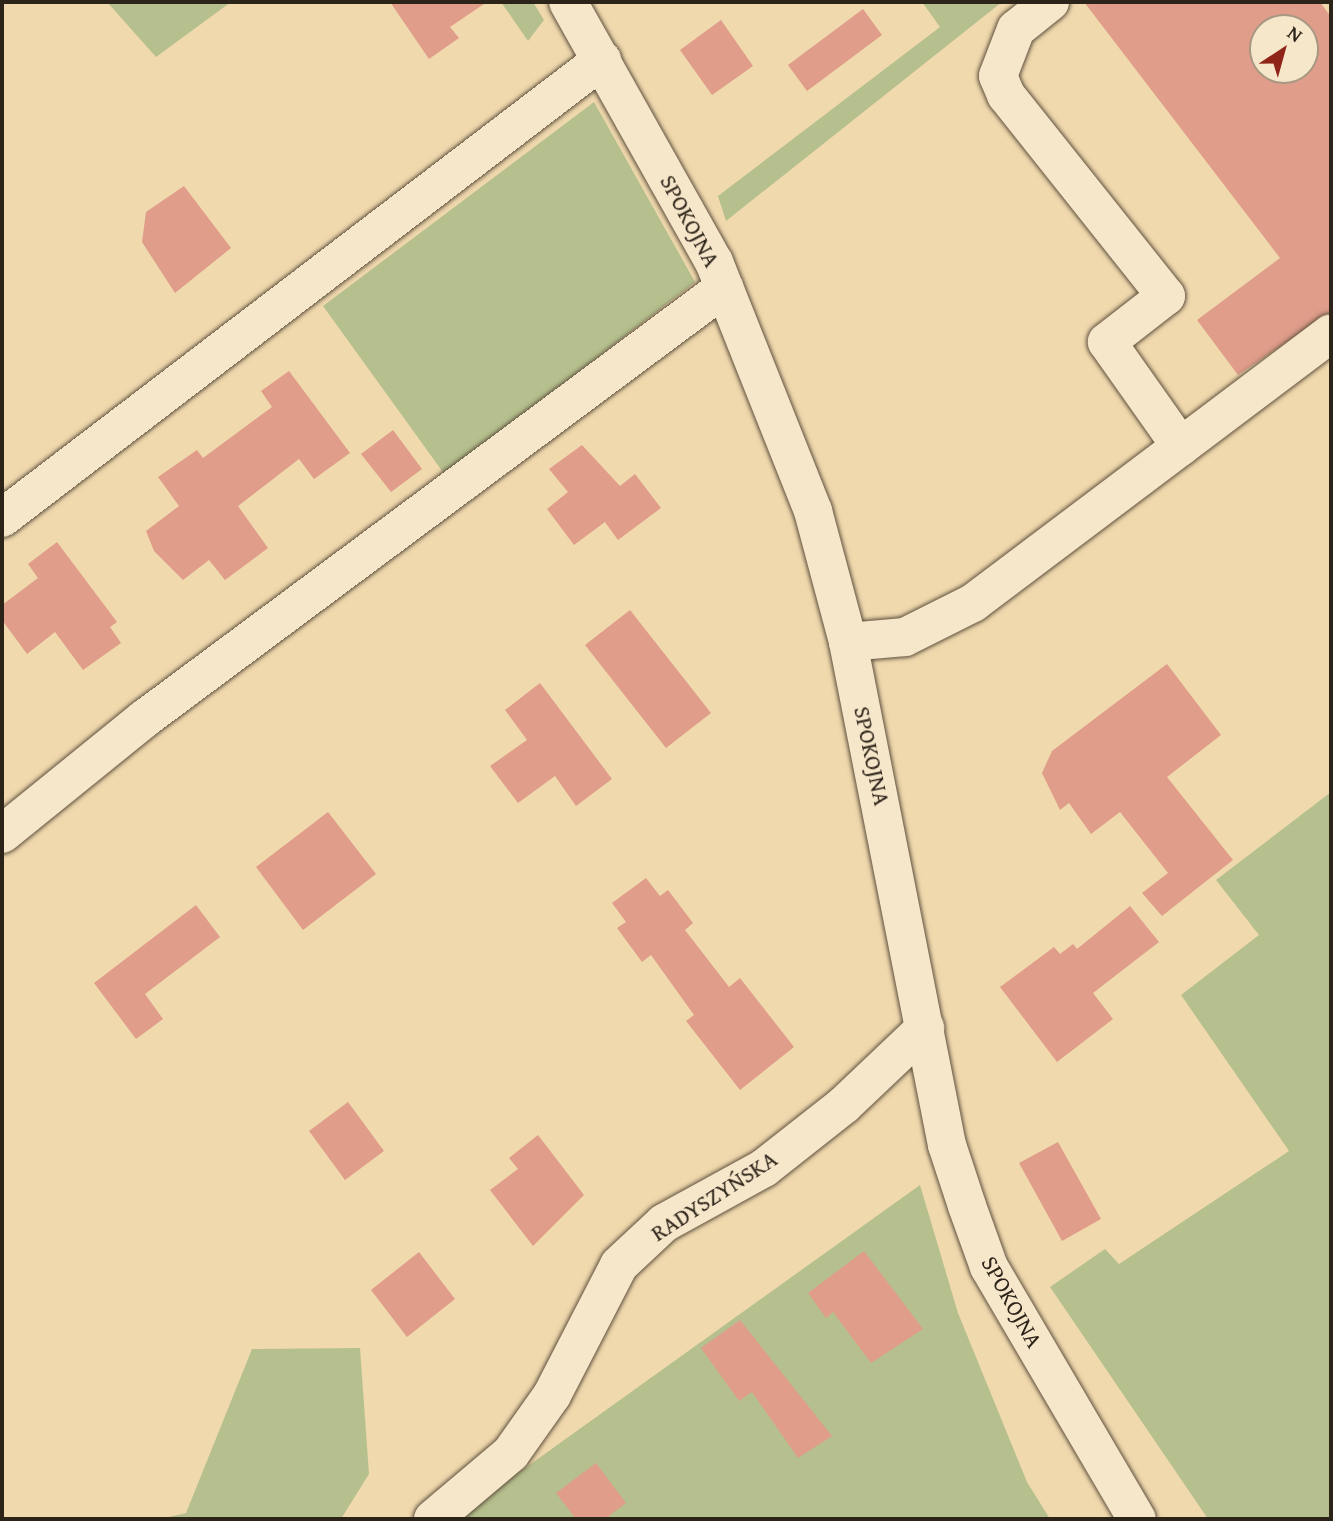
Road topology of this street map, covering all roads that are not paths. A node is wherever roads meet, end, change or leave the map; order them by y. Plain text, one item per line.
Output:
1 (568, 2) edge
2 (1050, 2) edge
3 (602, 60) junction
4 (724, 288) junction
5 (1331, 333) edge
6 (1181, 447) junction
7 (2, 518) edge
8 (848, 642) junction
9 (2, 834) edge
10 (925, 1028) junction
11 (433, 1519) edge
12 (1137, 1519) edge

1 - 3 street, SPOKOJNA
2 - 6 street
3 - 4 street, SPOKOJNA
3 - 7 street
4 - 8 street, SPOKOJNA
4 - 9 street
5 - 6 street
6 - 8 street
8 - 10 street, SPOKOJNA
10 - 11 street, RADYSZYŃSKA
10 - 12 street, SPOKOJNA

